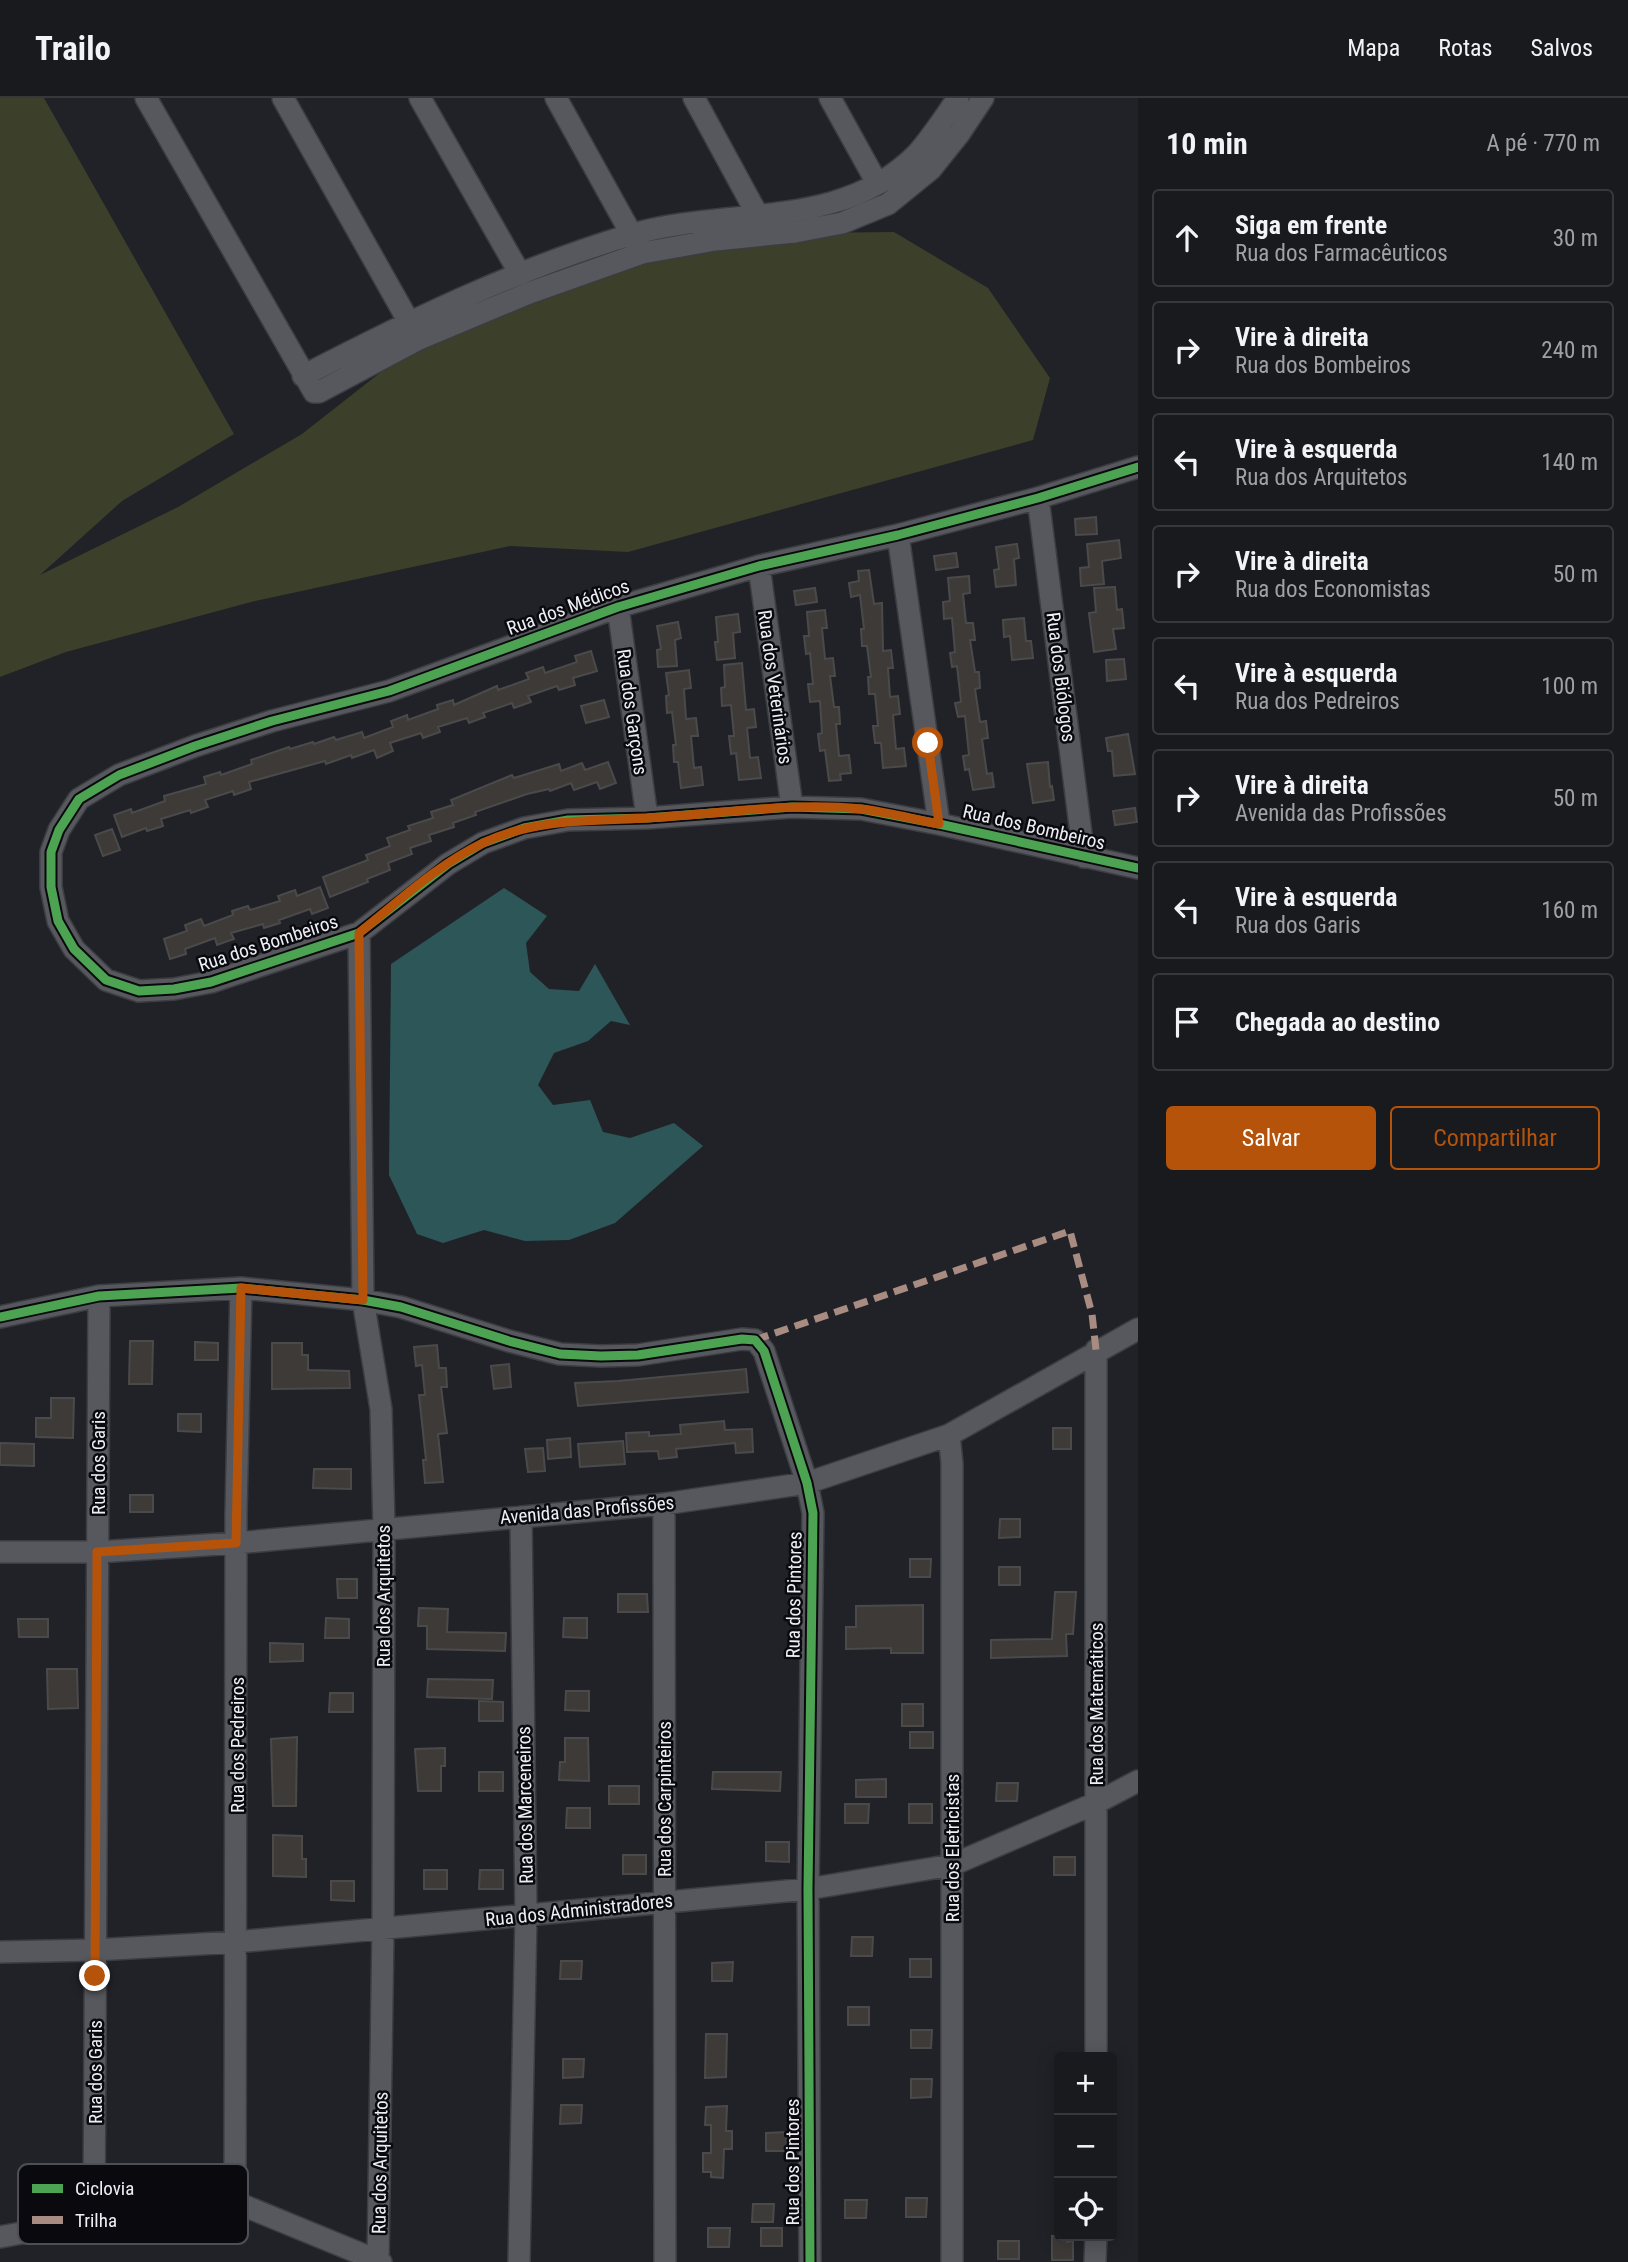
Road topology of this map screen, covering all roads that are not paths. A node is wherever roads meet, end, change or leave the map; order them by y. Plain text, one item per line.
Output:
1 (146, 98) edge
2 (283, 98) edge
3 (420, 98) edge
4 (556, 98) edge
5 (694, 98) edge
6 (830, 98) edge
7 (958, 98) edge
8 (982, 98) edge
9 (878, 183) junction
10 (899, 197) junction
11 (878, 208) junction
12 (758, 214) junction
13 (767, 234) junction
14 (637, 244) junction
15 (523, 282) junction
16 (414, 330) junction
17 (1138, 467) edge
18 (1038, 498) junction
19 (898, 535) junction
20 (759, 566) junction
21 (618, 607) junction
22 (792, 807) junction
23 (647, 818) junction
24 (939, 824) junction
25 (51, 852) joint
26 (1084, 857) junction
27 (1138, 868) edge
28 (359, 933) junction
29 (241, 1288) junction
30 (99, 1296) junction
31 (363, 1300) junction
32 (0, 1317) edge
33 (1138, 1329) edge
34 (1097, 1350) junction
35 (949, 1435) junction
36 (807, 1483) junction
37 (664, 1504) junction
38 (521, 1517) junction
39 (384, 1528) junction
40 (236, 1543) junction
41 (0, 1552) edge
42 (97, 1552) junction
43 (1138, 1781) edge
44 (1096, 1803) junction
45 (952, 1865) junction
46 (808, 1889) junction
47 (664, 1901) junction
48 (526, 1915) junction
49 (383, 1929) junction
50 (236, 1942) junction
51 (95, 1950) junction
52 (0, 1952) edge
53 (1096, 2052) edge
54 (94, 2164) edge
55 (235, 2164) edge
56 (248, 2207) edge
57 (18, 2234) edge
58 (0, 2237) edge
59 (1096, 2241) edge
60 (380, 2261) edge
61 (519, 2262) edge
62 (665, 2262) edge
63 (810, 2262) edge
64 (952, 2262) edge
65 (1096, 2262) edge

1 - 16 street
2 - 16 street
3 - 15 street
4 - 14 street
5 - 12 street
6 - 9 street
7 - 9 street
8 - 10 street
9 - 10 street
9 - 11 street
9 - 12 street
10 - 11 street
11 - 13 street
12 - 13 street
12 - 14 street
13 - 14 street
14 - 15 street
15 - 16 street
17 - 18 street, Rua dos Médicos
18 - 19 street, Rua dos Médicos
18 - 26 street, Rua dos Biólogos
19 - 20 street, Rua dos Médicos
19 - 24 street
20 - 21 street, Rua dos Médicos
20 - 22 street, Rua dos Veterinários
21 - 23 street, Rua dos Garçons
21 - 25 street, Rua dos Médicos
22 - 23 street, Rua dos Bombeiros
22 - 24 street, Rua dos Bombeiros
23 - 28 street, Rua dos Bombeiros
24 - 26 street, Rua dos Bombeiros
25 - 28 street, Rua dos Bombeiros
26 - 27 street, Rua dos Bombeiros
28 - 31 street, Rua dos Arquitetos
29 - 30 street
29 - 31 street
29 - 40 street, Rua dos Pedreiros
30 - 32 street
30 - 42 street, Rua dos Garis
31 - 36 street, Rua dos Pintores
31 - 39 street, Rua dos Arquitetos
33 - 34 street, Avenida das Profissões
34 - 35 street, Avenida das Profissões
34 - 44 street, Rua dos Matemáticos
35 - 36 street, Avenida das Profissões
35 - 45 street, Rua dos Eletricistas
36 - 37 street, Avenida das Profissões
36 - 46 street, Rua dos Pintores
37 - 38 street, Avenida das Profissões
37 - 47 street, Rua dos Carpinteiros
38 - 39 street, Avenida das Profissões
38 - 48 street, Rua dos Marceneiros
39 - 40 street, Avenida das Profissões
39 - 49 street, Rua dos Arquitetos
40 - 42 street, Avenida das Profissões
40 - 50 street, Rua dos Pedreiros
41 - 42 street, Avenida das Profissões
42 - 51 street, Rua dos Garis
43 - 44 street, Rua dos Administradores
44 - 45 street, Rua dos Administradores
44 - 53 street, Rua dos Matemáticos
45 - 46 street, Rua dos Administradores
45 - 64 street, Rua dos Eletricistas
46 - 47 street, Rua dos Administradores
46 - 63 street, Rua dos Pintores
47 - 48 street, Rua dos Administradores
47 - 62 street, Rua dos Carpinteiros
48 - 49 street, Rua dos Administradores
48 - 61 street, Rua dos Marceneiros
49 - 50 street, Rua dos Administradores
49 - 60 street, Rua dos Arquitetos
50 - 51 street, Rua dos Administradores
50 - 55 street, Rua dos Pedreiros
51 - 52 street, Rua dos Administradores
51 - 54 street, Rua dos Garis
56 - 60 street
57 - 58 street
59 - 65 street

